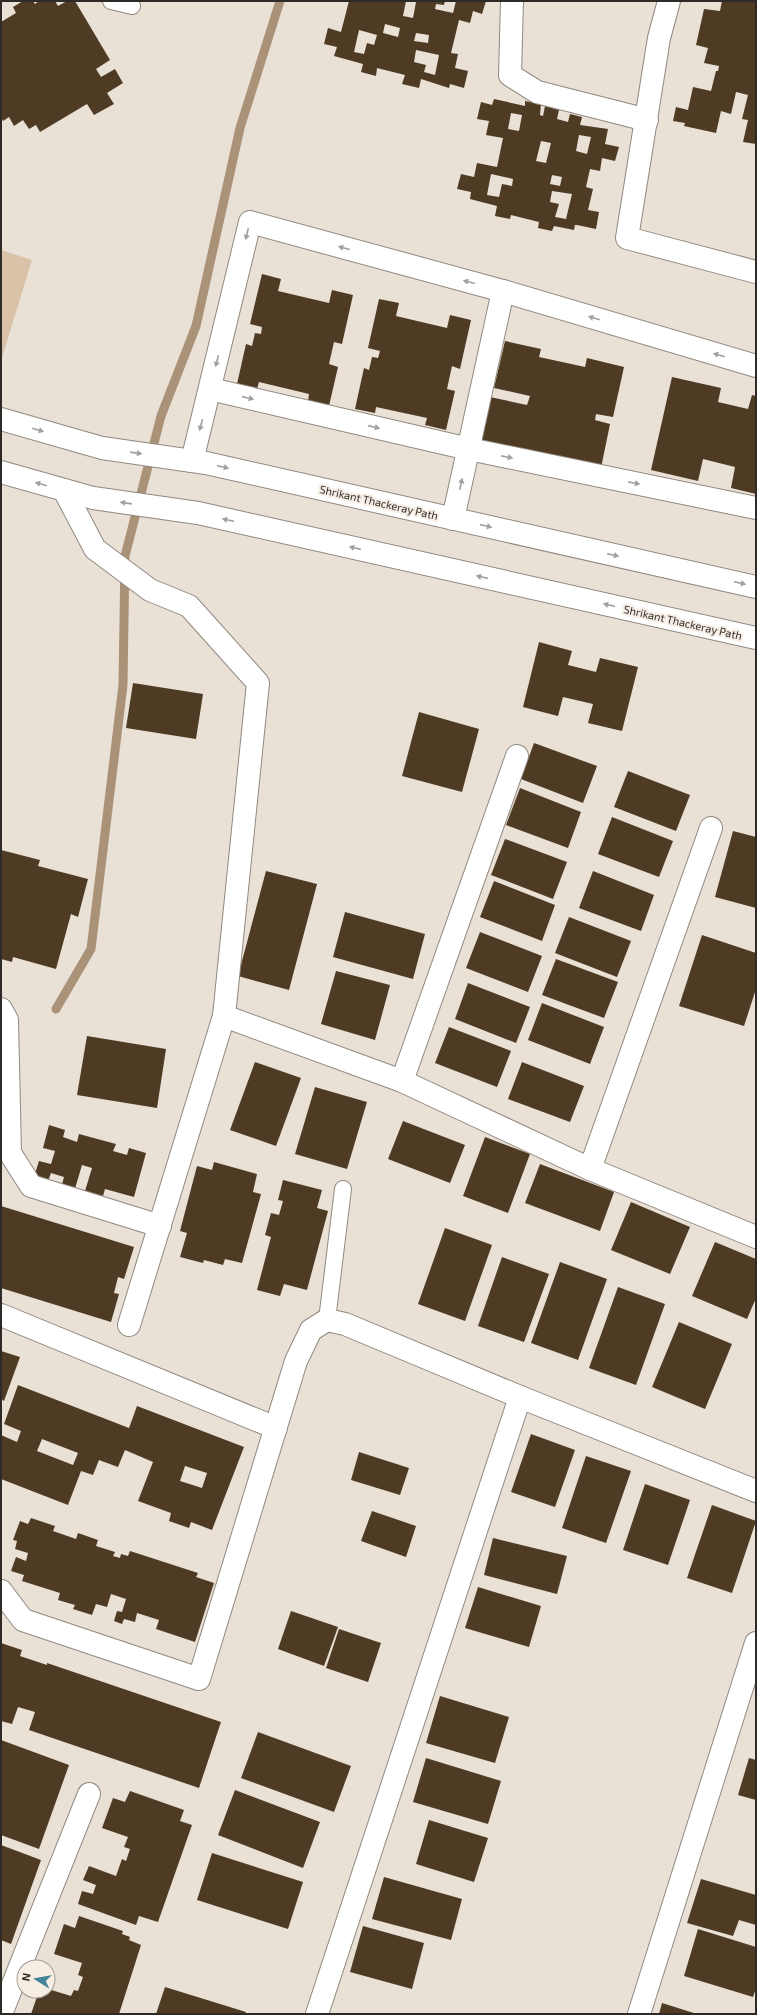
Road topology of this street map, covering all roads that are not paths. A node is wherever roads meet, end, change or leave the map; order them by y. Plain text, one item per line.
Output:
1 (111, 1) edge
2 (512, 1) edge
3 (669, 1) edge
4 (132, 6) dead end
5 (647, 120) junction
6 (756, 272) edge
7 (503, 292) junction
8 (756, 366) edge
9 (210, 389) junction
10 (1, 420) edge
11 (469, 449) junction
12 (192, 461) junction
13 (1, 472) edge
14 (64, 490) junction
15 (756, 508) edge
16 (453, 518) junction
17 (756, 587) edge
18 (756, 638) edge
19 (517, 756) dead end
20 (711, 828) dead end
21 (1, 1009) edge
22 (224, 1016) junction
23 (402, 1081) junction
24 (590, 1168) junction
25 (343, 1189) dead end
26 (160, 1226) junction
27 (756, 1237) edge
28 (1, 1315) edge
29 (326, 1320) junction
30 (129, 1326) dead end
31 (520, 1397) junction
32 (276, 1428) junction
33 (756, 1491) edge
34 (1, 1591) edge
35 (756, 1643) edge
36 (89, 1794) dead end
37 (1, 2014) edge
38 (317, 2014) edge
39 (638, 2014) edge

1 - 4 lane
2 - 5 street
3 - 5 street
5 - 6 street
8 -> 7 street
7 -> 9 street
7 - 11 street
9 -> 11 street
9 -> 12 street
10 -> 12 street, Shrikant Thackeray Path
11 -> 15 street
16 -> 11 street
12 -> 16 street, Shrikant Thackeray Path
14 -> 13 street, Shrikant Thackeray Path
18 -> 14 street, Shrikant Thackeray Path
14 - 22 street
16 -> 17 street, Shrikant Thackeray Path
19 - 23 street
20 - 24 street
21 - 26 street
22 - 23 street
22 - 26 street
23 - 24 street
24 - 27 street
25 - 29 lane
26 - 30 street
28 - 32 street
29 - 31 street
29 - 32 street
31 - 33 street
31 - 38 street
32 - 34 street
35 - 39 street
36 - 37 street

